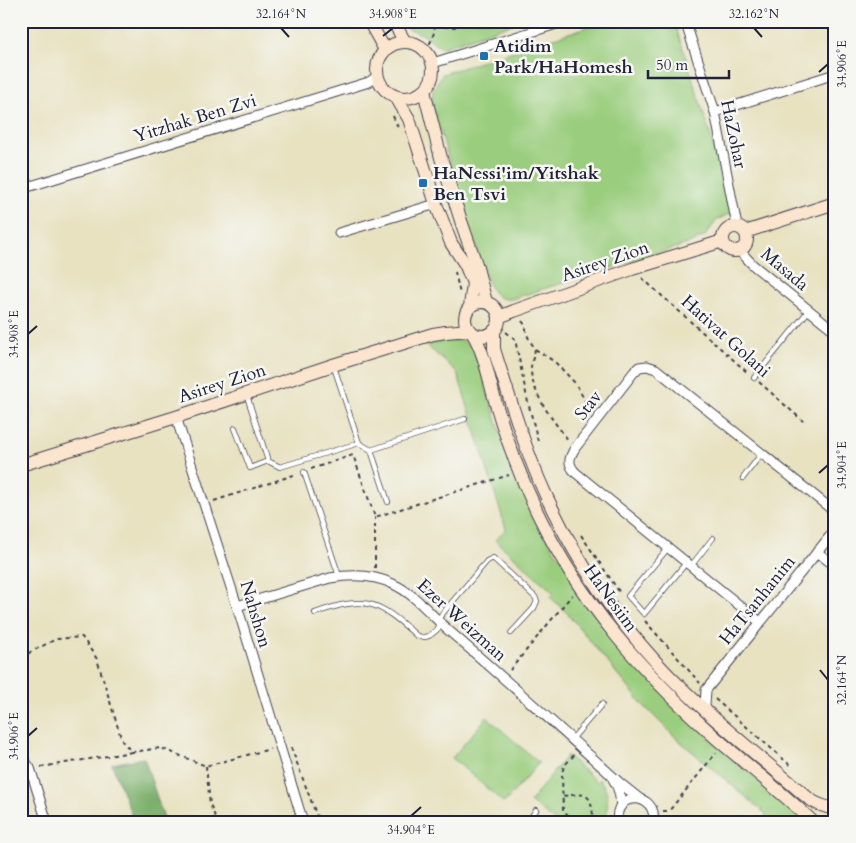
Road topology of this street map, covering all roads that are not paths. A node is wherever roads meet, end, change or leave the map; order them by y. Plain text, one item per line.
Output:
1 (370, 21) edge
2 (393, 21) edge
3 (566, 21) edge
4 (685, 21) edge
5 (405, 42) junction
6 (385, 50) junction
7 (433, 64) junction
8 (835, 74) edge
9 (378, 76) junction
10 (424, 91) junction
11 (396, 97) junction
12 (715, 112) junction
13 (21, 189) edge
14 (835, 203) edge
15 (436, 204) junction
16 (741, 229) junction
17 (339, 233) dead end
18 (723, 241) junction
19 (740, 251) junction
20 (486, 302) junction
21 (468, 309) junction
22 (808, 310) junction
23 (497, 325) junction
24 (471, 331) junction
25 (835, 331) edge
26 (433, 334) junction
27 (333, 365) junction
28 (754, 378) road end
29 (246, 394) junction
30 (176, 417) junction
31 (465, 419) dead end
32 (235, 428) dead end
33 (360, 443) junction
34 (371, 450) junction
35 (762, 453) junction
36 (268, 462) junction
37 (21, 465) edge
38 (304, 472) road end
39 (743, 478) dead end
40 (388, 502) dead end
41 (835, 512) edge
42 (835, 530) edge
43 (713, 538) dead end
44 (668, 548) junction
45 (817, 552) junction
46 (689, 564) junction
47 (835, 566) edge
48 (340, 576) junction
49 (237, 606) junction
50 (314, 613) dead end
51 (760, 622) junction
52 (440, 623) junction
53 (511, 633) dead end
54 (706, 690) junction
55 (687, 693) junction
56 (602, 704) dead end
57 (708, 712) junction
58 (572, 739) junction
59 (21, 756) edge
60 (607, 771) junction
61 (640, 799) junction
62 (621, 806) junction
63 (834, 808) edge
64 (536, 810) dead end
65 (47, 822) edge
66 (303, 822) edge
67 (528, 822) edge
68 (618, 822) edge
69 (653, 822) edge
70 (813, 822) edge
71 (821, 822) edge

1 - 6 street
2 - 5 street
3 - 7 street
4 - 12 street, HaZohar
5 - 6 street
5 - 7 street
6 - 9 street
7 - 10 street
8 - 12 street
9 - 11 street
9 - 13 street, Yitzhak Ben Zvi
10 - 11 street
10 - 20 street
11 - 15 street
12 - 16 street, HaZohar
14 - 16 street
15 - 17 street
15 - 21 street
16 - 18 street
16 - 19 street
18 - 19 street
18 - 23 street, Asirey Zion
19 - 22 street, Masada
20 - 21 street
20 - 23 street
21 - 24 street
21 - 26 street, Asirey Zion
22 - 25 street, Masada
22 - 28 lane
23 - 24 street
23 - 55 street, HaNesiim
24 - 26 street, Asirey Zion
24 - 70 street, HaNesiim
26 - 27 street, Asirey Zion
27 - 29 street, Asirey Zion
27 - 33 lane
29 - 30 street, Asirey Zion
29 - 36 lane
30 - 37 street, Asirey Zion
30 - 49 street, Nahshon
31 - 34 lane
32 - 36 lane
33 - 34 lane
33 - 36 lane
34 - 40 lane
35 - 39 lane
35 - 41 street, Stav
35 - 44 street, Stav
38 - 48 lane
42 - 45 street, HaTsanhanim
43 - 46 lane
44 - 46 street
44 - 46 lane
45 - 47 street
45 - 51 street, HaTsanhanim
46 - 51 street
48 - 49 street, Ezer Weizman
48 - 52 street, Ezer Weizman
49 - 66 street, Nahshon
50 - 52 lane
51 - 54 street, HaTsanhanim
52 - 53 lane
52 - 58 street, Ezer Weizman
54 - 55 street
54 - 57 street
55 - 57 street, HaNesiim
56 - 58 lane
57 - 63 street, HaNesiim
58 - 60 street, Ezer Weizman
59 - 65 street
60 - 61 street, Ezer Weizman
60 - 62 street, Ezer Weizman
61 - 62 street
61 - 69 street, Ezer Weizman
62 - 68 street
63 - 71 street
64 - 67 lane

